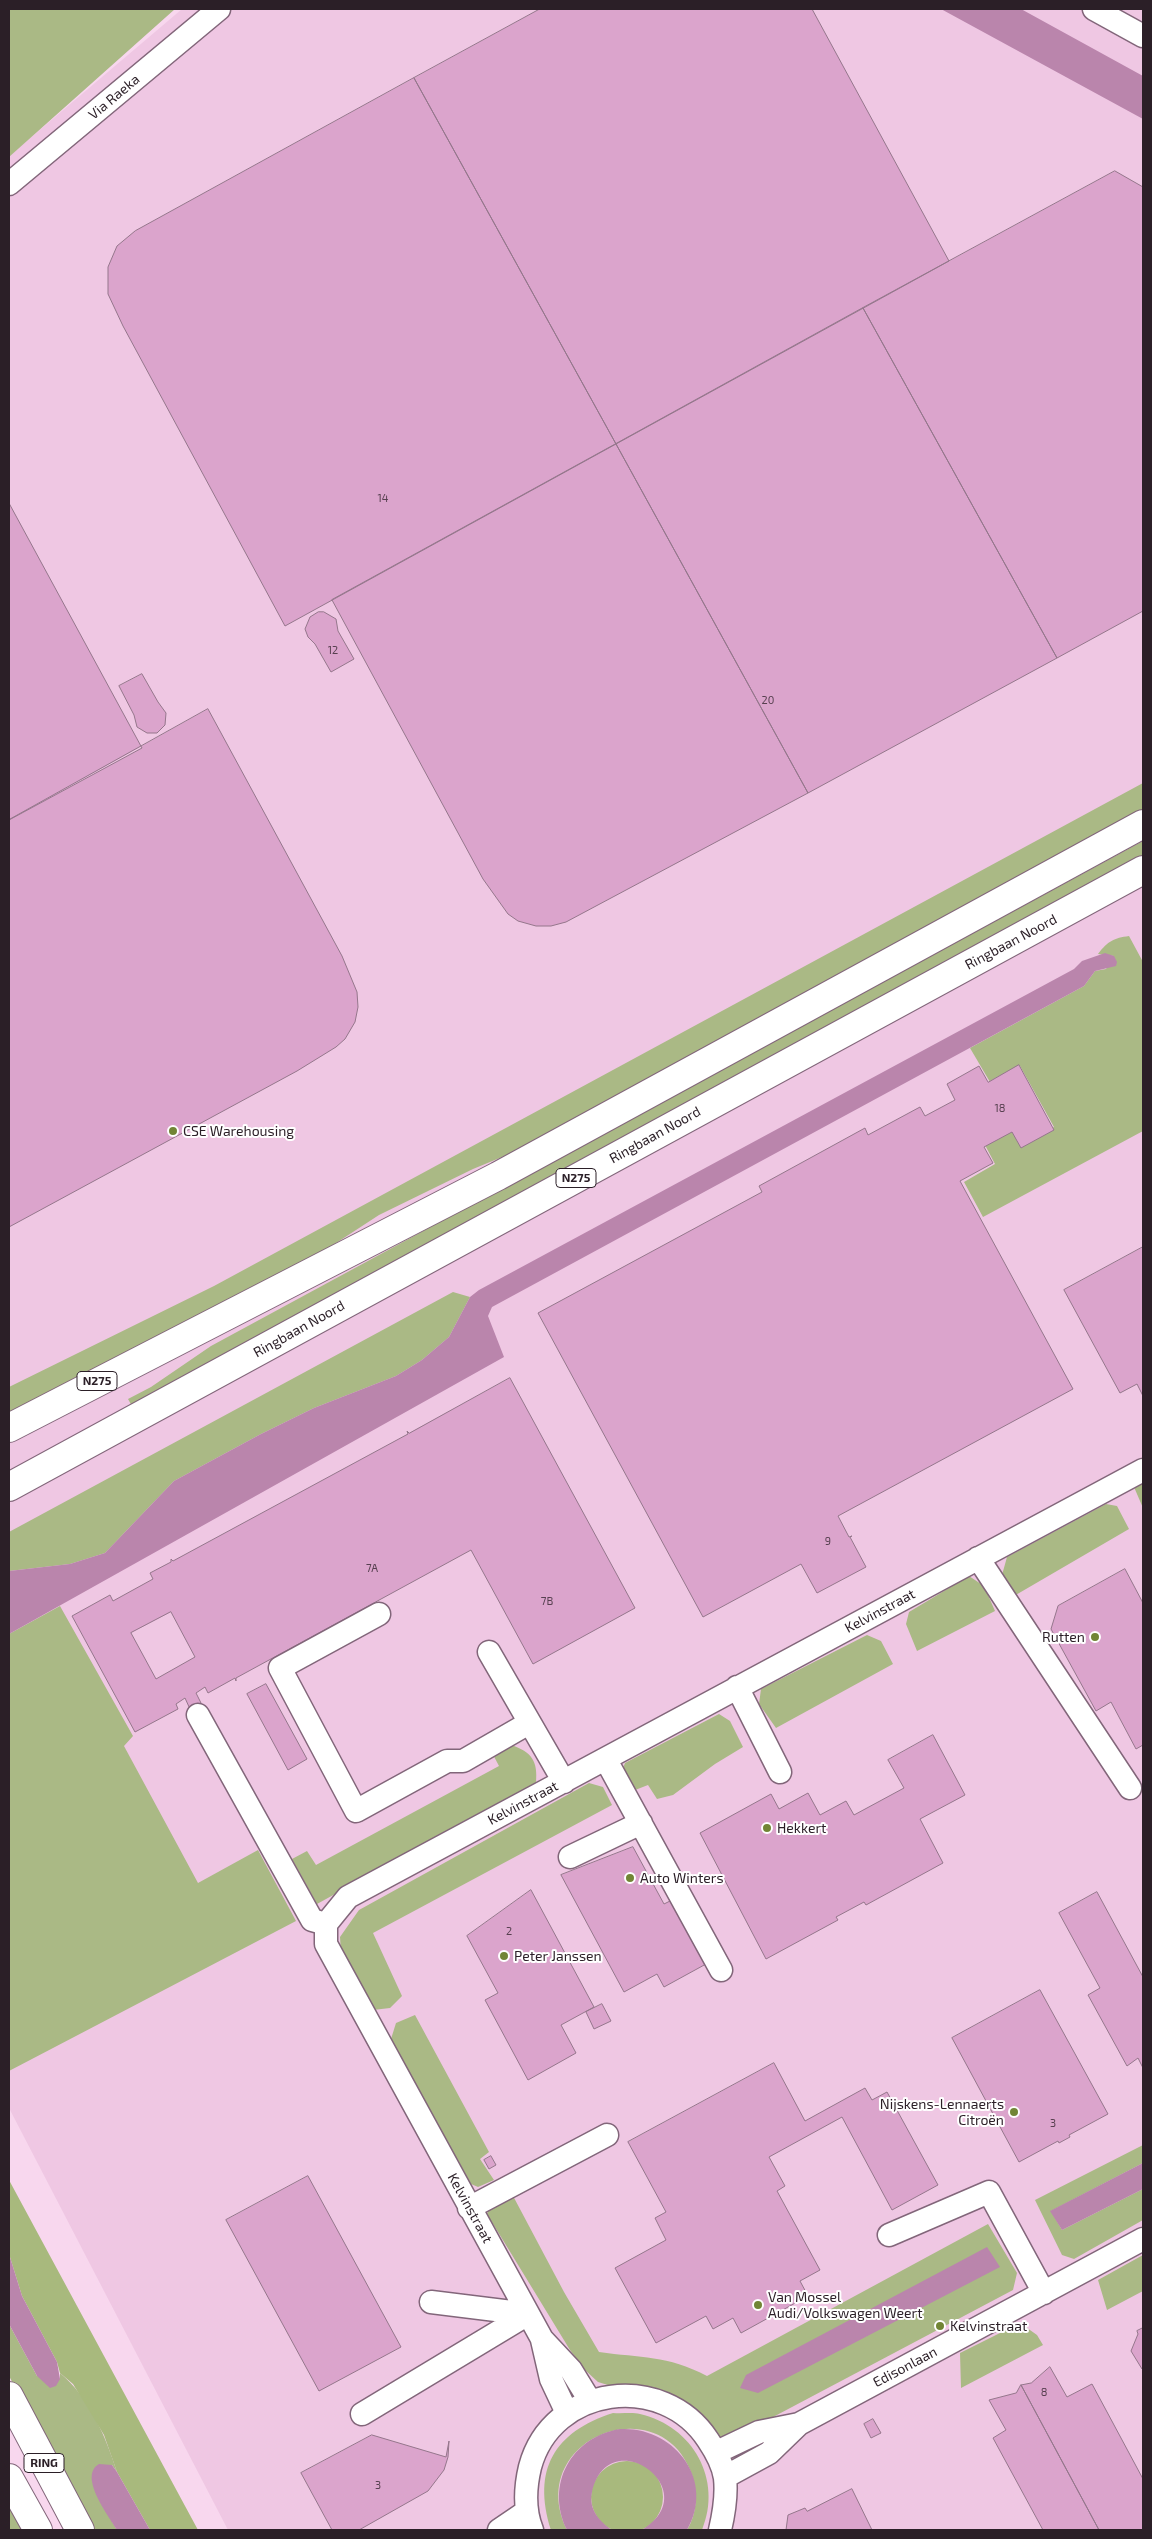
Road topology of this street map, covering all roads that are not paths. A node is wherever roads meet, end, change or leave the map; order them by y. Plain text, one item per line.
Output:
1 (219, 9) edge
2 (1094, 9) edge
3 (1143, 36) edge
4 (9, 184) edge
5 (1143, 824) edge
6 (1143, 870) edge
7 (9, 1428) edge
8 (1143, 1470) edge
9 (9, 1487) edge
10 (978, 1558) junction
11 (379, 1614) dead end
12 (489, 1652) dead end
13 (737, 1688) junction
14 (198, 1715) dead end
15 (529, 1724) junction
16 (606, 1760) junction
17 (780, 1772) dead end
18 (564, 1782) junction
19 (1130, 1788) dead end
20 (641, 1823) junction
21 (570, 1857) dead end
22 (326, 1924) junction
23 (720, 1970) dead end
24 (607, 2135) dead end
25 (469, 2208) junction
26 (889, 2235) dead end
27 (1143, 2239) edge
28 (1044, 2293) junction
29 (430, 2302) dead end
30 (528, 2314) junction
31 (542, 2339) junction
32 (9, 2396) edge
33 (590, 2401) junction
34 (567, 2413) junction
35 (362, 2414) dead end
36 (799, 2424) junction
37 (717, 2452) junction
38 (9, 2478) edge
39 (725, 2478) junction
40 (529, 2520) edge
41 (38, 2530) edge
42 (80, 2530) edge
43 (499, 2530) edge
44 (720, 2530) edge

1 - 4 street, Via Raeka
2 - 3 street
5 - 7 main road, N275
6 - 9 main road, Ringbaan Noord / N275
8 - 10 street, Kelvinstraat
10 - 13 street, Kelvinstraat
10 - 19 street
11 - 15 street
12 - 15 street
13 - 16 street, Kelvinstraat
13 - 17 street
14 - 22 street
15 - 18 street
16 - 18 street, Kelvinstraat
16 - 20 street
18 - 22 street, Kelvinstraat
20 - 21 street
20 - 23 street
22 - 25 street, Kelvinstraat
24 - 25 street
25 - 30 street, Kelvinstraat
26 - 28 street
27 - 28 street, Edisonlaan
28 - 36 street, Edisonlaan
29 - 30 street
30 - 31 street, Kelvinstraat
30 - 35 street
31 - 33 street, Kelvinstraat
31 - 34 street, Kelvinstraat
32 - 42 main road, RING
33 - 34 street
33 - 37 street
34 - 40 street
36 - 37 street, Edisonlaan
36 - 39 street, Edisonlaan
37 - 39 street
38 - 41 main road, RING
39 - 44 street
40 - 43 street

